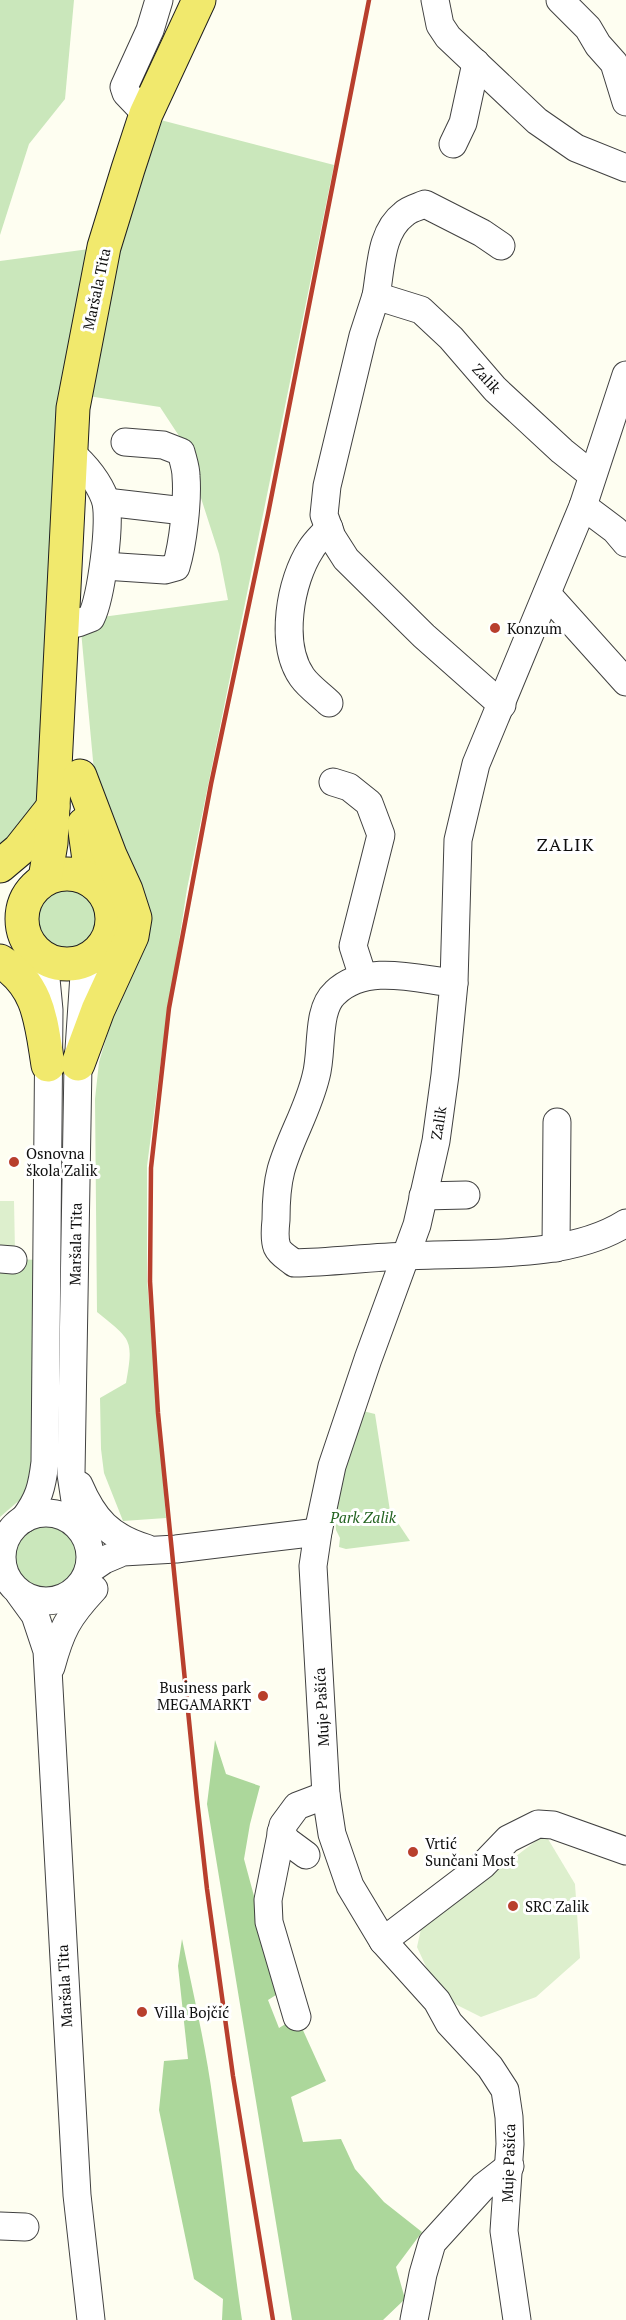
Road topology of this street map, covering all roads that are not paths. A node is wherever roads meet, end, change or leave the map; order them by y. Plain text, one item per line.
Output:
1 (159, 0) edge
2 (199, 0) edge
3 (435, 0) edge
4 (560, 0) edge
5 (598, 45) junction
6 (626, 51) edge
7 (476, 63) junction
8 (626, 102) edge
9 (146, 114) junction
10 (453, 144) dead end
11 (626, 168) edge
12 (501, 246) dead end
13 (376, 296) junction
14 (626, 375) edge
15 (125, 442) dead end
16 (69, 451) junction
17 (592, 475) junction
18 (106, 502) junction
19 (583, 506) junction
20 (184, 511) junction
21 (329, 528) junction
22 (626, 543) edge
23 (104, 566) junction
24 (548, 594) junction
25 (64, 610) junction
26 (626, 682) edge
27 (329, 703) dead end
28 (502, 705) junction
29 (80, 776) junction
30 (333, 782) dead end
31 (53, 807) junction
32 (0, 866) edge
33 (92, 881) junction
34 (23, 893) edge
35 (24, 945) edge
36 (84, 960) junction
37 (0, 961) edge
38 (363, 977) junction
39 (454, 983) junction
40 (63, 1064) junction
41 (557, 1122) dead end
42 (466, 1195) dead end
43 (423, 1196) junction
44 (621, 1229) edge
45 (556, 1248) junction
46 (407, 1256) junction
47 (71, 1466) junction
48 (9, 1525) edge
49 (81, 1530) junction
50 (318, 1532) junction
51 (153, 1550) junction
52 (123, 1552) junction
53 (88, 1571) junction
54 (7, 1586) edge
55 (73, 1593) junction
56 (47, 1651) junction
57 (48, 1680) junction
58 (326, 1795) junction
59 (281, 1832) junction
60 (626, 1850) edge
61 (306, 1855) dead end
62 (383, 1941) junction
63 (297, 2017) dead end
64 (510, 2166) junction
65 (91, 2320) edge
66 (414, 2320) edge
67 (517, 2320) edge

1 - 9 street
2 - 9 main road, Maršala Tita
3 - 7 street
4 - 5 street
5 - 6 street
5 - 8 street
7 - 10 street
7 - 11 street
9 - 16 main road, Maršala Tita
12 - 13 street
13 - 17 street, Zalik
13 - 21 street
14 - 17 street, Zalik
15 - 20 street
16 - 18 street
16 - 25 main road, Maršala Tita
17 - 19 street, Zalik
18 - 20 street
18 - 23 street
19 - 22 street
19 - 24 street, Zalik
20 - 23 street
21 - 27 street
21 - 28 street
23 - 25 street
24 - 26 street
24 - 28 street, Zalik
25 - 29 main road, Maršala Tita
25 - 31 main road, Maršala Tita
28 - 39 street, Zalik
29 - 33 main road, Maršala Tita
29 - 40 main road
30 - 38 street
31 - 32 main road
31 - 34 main road, Maršala Tita
33 - 34 main road
33 - 36 main road
34 - 35 main road
35 - 36 main road
35 - 40 street, Maršala Tita
36 - 40 street, Maršala Tita
37 - 40 main road
38 - 39 street
38 - 46 street
39 - 43 street, Zalik
40 - 47 street, Maršala Tita
40 - 48 street, Maršala Tita
41 - 45 street
42 - 43 street
43 - 46 street, Zalik
44 - 45 street
45 - 46 street
46 - 50 street, Zalik
47 - 49 street, Maršala Tita
47 - 51 street
48 - 49 street
48 - 54 street
49 - 52 street
49 - 53 street
50 - 51 street
50 - 58 street, Muje Pašića
51 - 52 street
51 - 57 street
52 - 53 street
53 - 55 street
54 - 55 street
54 - 56 street, Maršala Tita
54 - 57 street
55 - 56 street, Maršala Tita
56 - 57 street, Maršala Tita
57 - 65 street, Maršala Tita
58 - 59 street
58 - 62 street, Muje Pašića
59 - 61 street
59 - 63 street
60 - 62 street
62 - 64 street, Muje Pašića
64 - 66 street
64 - 67 street, Muje Pašića

